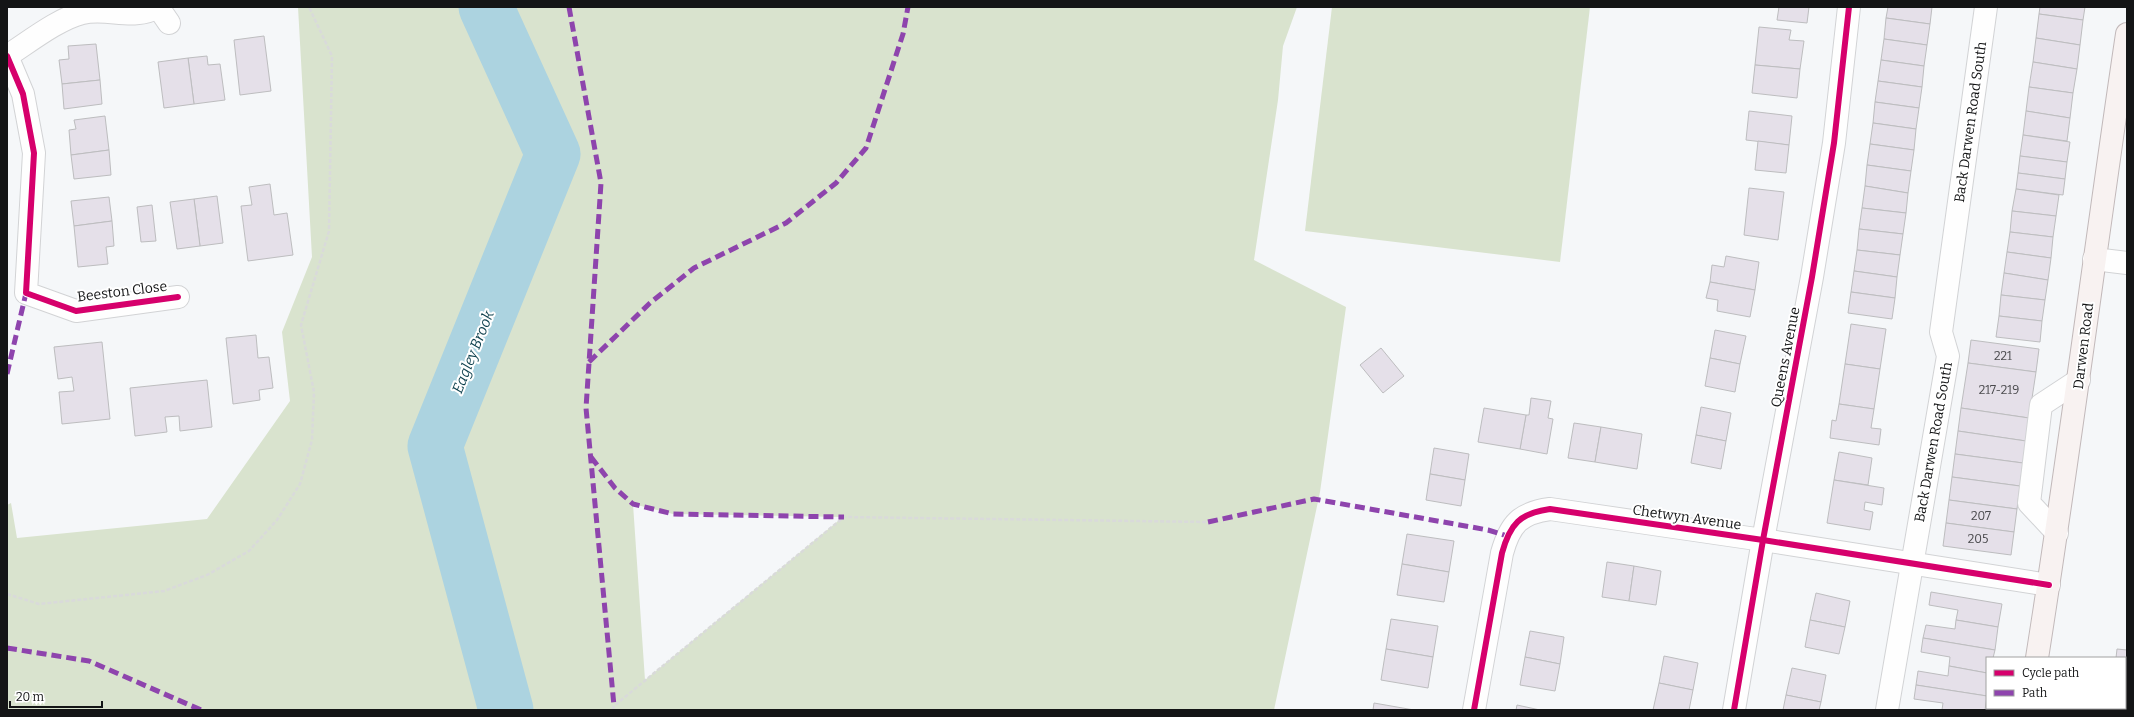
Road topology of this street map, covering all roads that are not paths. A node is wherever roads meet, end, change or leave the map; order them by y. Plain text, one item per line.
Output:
1 (1849, 7) edge
2 (1986, 7) edge
3 (162, 13) edge
4 (2127, 34) edge
5 (7, 56) edge
6 (2094, 259) junction
7 (2127, 263) edge
8 (178, 297) dead end
9 (2079, 380) junction
10 (2057, 533) junction
11 (1763, 540) junction
12 (1912, 563) junction
13 (2049, 585) junction
14 (2038, 657) edge
15 (1474, 710) edge
16 (1734, 710) edge
17 (1887, 710) edge

1 - 11 street, Queens Avenue
2 - 12 street, Back Darwen Road South
3 - 5 street, Beeston Close
4 - 6 main road, Darwen Road
5 - 8 street, Beeston Close
6 - 7 street
6 - 9 main road, Darwen Road
9 - 10 main road, Darwen Road
9 - 10 street
10 - 13 main road, Darwen Road
11 - 12 street, Chetwyn Avenue
11 - 15 street, Chetwyn Avenue
11 - 16 street, Queens Avenue
12 - 13 street, Chetwyn Avenue
12 - 17 street, Back Darwen Road South
13 - 14 main road, Darwen Road

